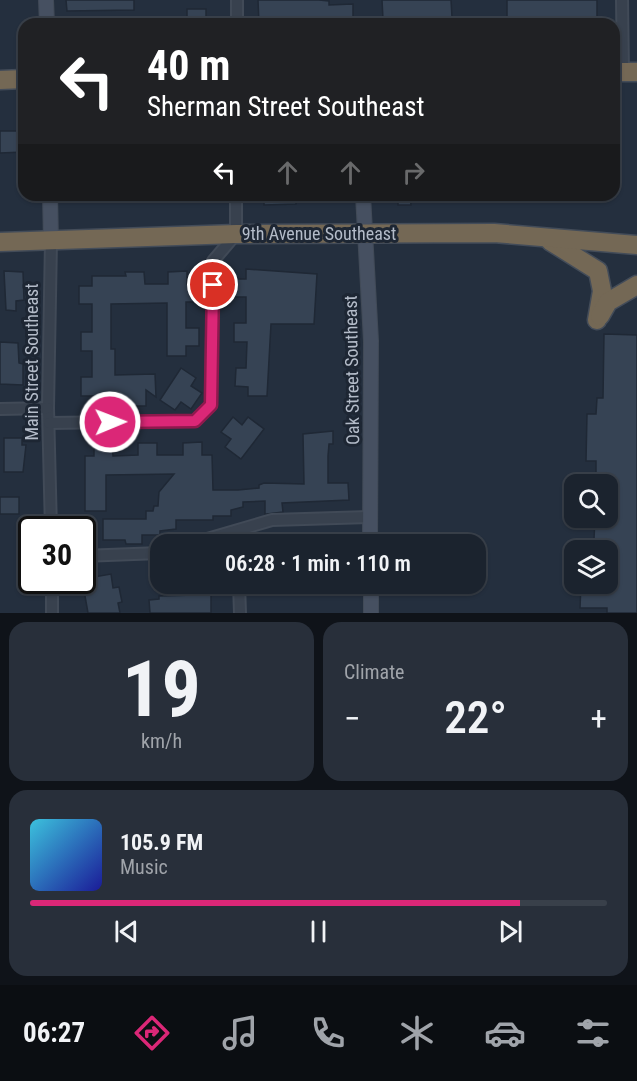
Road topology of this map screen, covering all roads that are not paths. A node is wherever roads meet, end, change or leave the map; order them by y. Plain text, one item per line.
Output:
1 (46, 0) edge
2 (237, 0) edge
3 (622, 0) edge
4 (47, 18) edge
5 (237, 18) edge
6 (624, 72) edge
7 (18, 79) edge
8 (0, 80) edge
9 (50, 201) edge
10 (236, 201) edge
11 (363, 201) edge
12 (236, 234) junction
13 (366, 234) junction
14 (544, 237) junction
15 (51, 241) junction
16 (0, 242) edge
17 (637, 245) edge
18 (637, 285) edge
19 (48, 408) junction
20 (0, 409) edge
21 (49, 423) junction
22 (51, 516) edge
23 (369, 517) junction
24 (236, 531) junction
25 (225, 534) edge
26 (236, 534) edge
27 (370, 534) edge
28 (150, 553) edge
29 (96, 555) edge
30 (52, 594) edge
31 (239, 594) edge
32 (371, 594) edge
33 (52, 613) edge
34 (240, 613) edge
35 (371, 613) edge

1 - 4 street
2 - 5 street
3 - 6 street
7 - 8 highway
9 - 15 street, Main Street Southeast
10 - 12 street
11 - 13 street, Oak Street Southeast
12 - 13 highway, 9th Avenue Southeast
12 - 15 highway, 9th Avenue Southeast
12 - 21 street
13 - 14 highway, 9th Avenue Southeast
13 - 23 street, Oak Street Southeast
14 - 17 highway, 9th Avenue Southeast
14 - 18 highway
15 - 16 highway, 9th Avenue Southeast
15 - 19 street, Main Street Southeast
19 - 20 street
19 - 21 street, Main Street Southeast
21 - 22 street, Main Street Southeast
23 - 24 street
23 - 27 street, Oak Street Southeast
24 - 25 street
24 - 26 street
28 - 29 street
30 - 33 street
31 - 34 street
32 - 35 street

